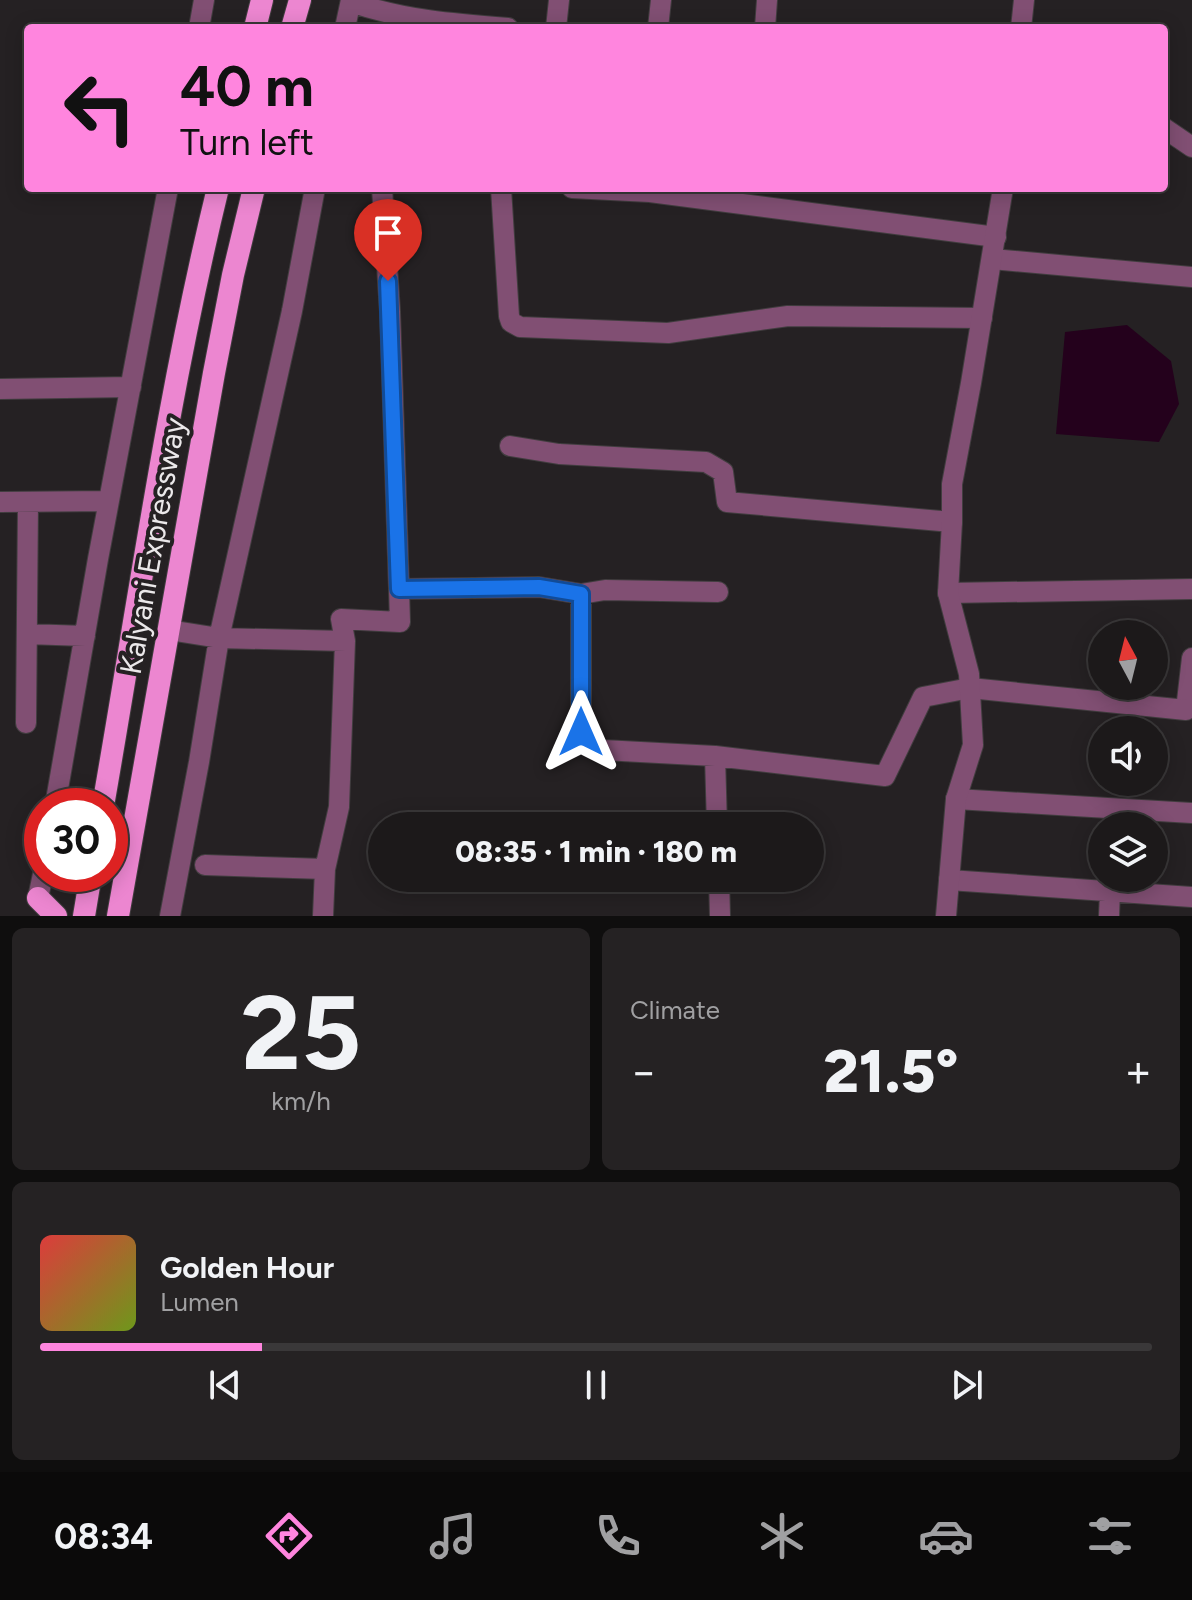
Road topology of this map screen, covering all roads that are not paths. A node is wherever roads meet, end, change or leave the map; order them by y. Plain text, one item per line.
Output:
1 (204, 0) edge
2 (262, 0) edge
3 (300, 0) edge
4 (559, 0) edge
5 (661, 0) edge
6 (767, 0) edge
7 (1024, 0) edge
8 (351, 1) edge
9 (384, 21) edge
10 (200, 24) edge
11 (256, 24) edge
12 (293, 24) edge
13 (346, 24) edge
14 (450, 24) edge
15 (556, 24) edge
16 (658, 24) edge
17 (765, 24) edge
18 (1021, 24) edge
19 (1168, 131) edge
20 (1192, 147) edge
21 (167, 192) edge
22 (217, 192) edge
23 (253, 192) edge
24 (314, 192) edge
25 (382, 192) edge
26 (501, 192) edge
27 (684, 192) edge
28 (1002, 192) edge
29 (751, 196) edge
30 (996, 237) junction
31 (992, 259) junction
32 (1192, 277) edge
33 (982, 318) junction
34 (131, 387) junction
35 (0, 389) edge
36 (510, 446) dead end
37 (109, 501) junction
38 (0, 502) edge
39 (28, 502) junction
40 (952, 522) junction
41 (399, 589) junction
42 (1192, 589) edge
43 (718, 592) dead end
44 (948, 593) junction
45 (581, 594) junction
46 (169, 630) junction
47 (27, 634) junction
48 (85, 636) junction
49 (219, 638) junction
50 (345, 641) junction
51 (1192, 658) edge
52 (970, 688) junction
53 (1189, 710) edge
54 (26, 723) dead end
55 (715, 756) junction
56 (58, 788) edge
57 (106, 788) edge
58 (956, 799) junction
59 (717, 812) edge
60 (1192, 813) edge
61 (205, 865) dead end
62 (325, 869) junction
63 (949, 880) junction
64 (1088, 889) edge
65 (88, 892) edge
66 (719, 892) edge
67 (1110, 892) edge
68 (1124, 892) edge
69 (1192, 897) edge
70 (36, 907) edge
71 (56, 916) edge
72 (84, 916) edge
73 (118, 916) edge
74 (170, 916) edge
75 (323, 916) edge
76 (720, 916) edge
77 (946, 916) edge
78 (1109, 916) edge

1 - 10 street
2 - 11 highway
3 - 12 highway
4 - 15 street
5 - 16 street
6 - 17 street
7 - 18 street
8 - 9 street
8 - 13 street
9 - 14 street
19 - 20 street
21 - 34 street
22 - 57 highway, Kalyani Expressway
23 - 46 highway, Kalyani Expressway
24 - 49 street
25 - 41 street
26 - 33 street
27 - 29 street
28 - 30 street
29 - 30 street
30 - 31 street
31 - 32 street
31 - 33 street
33 - 40 street
34 - 35 street
34 - 37 street
36 - 40 street
37 - 39 street
37 - 48 street
38 - 39 street
39 - 47 street
40 - 44 street
41 - 45 street
41 - 50 street
42 - 44 street
43 - 45 street
44 - 52 street
45 - 55 street
46 - 49 street
46 - 73 highway, Kalyani Expressway
47 - 48 street
47 - 54 street
48 - 56 street
49 - 50 street
49 - 74 street
50 - 62 street
51 - 53 street
52 - 53 street
52 - 55 street
52 - 58 street
55 - 59 street
58 - 60 street
58 - 63 street
61 - 62 street
62 - 75 street
63 - 64 street
63 - 77 street
65 - 72 highway
66 - 76 street
67 - 78 street
68 - 69 street
70 - 71 highway

